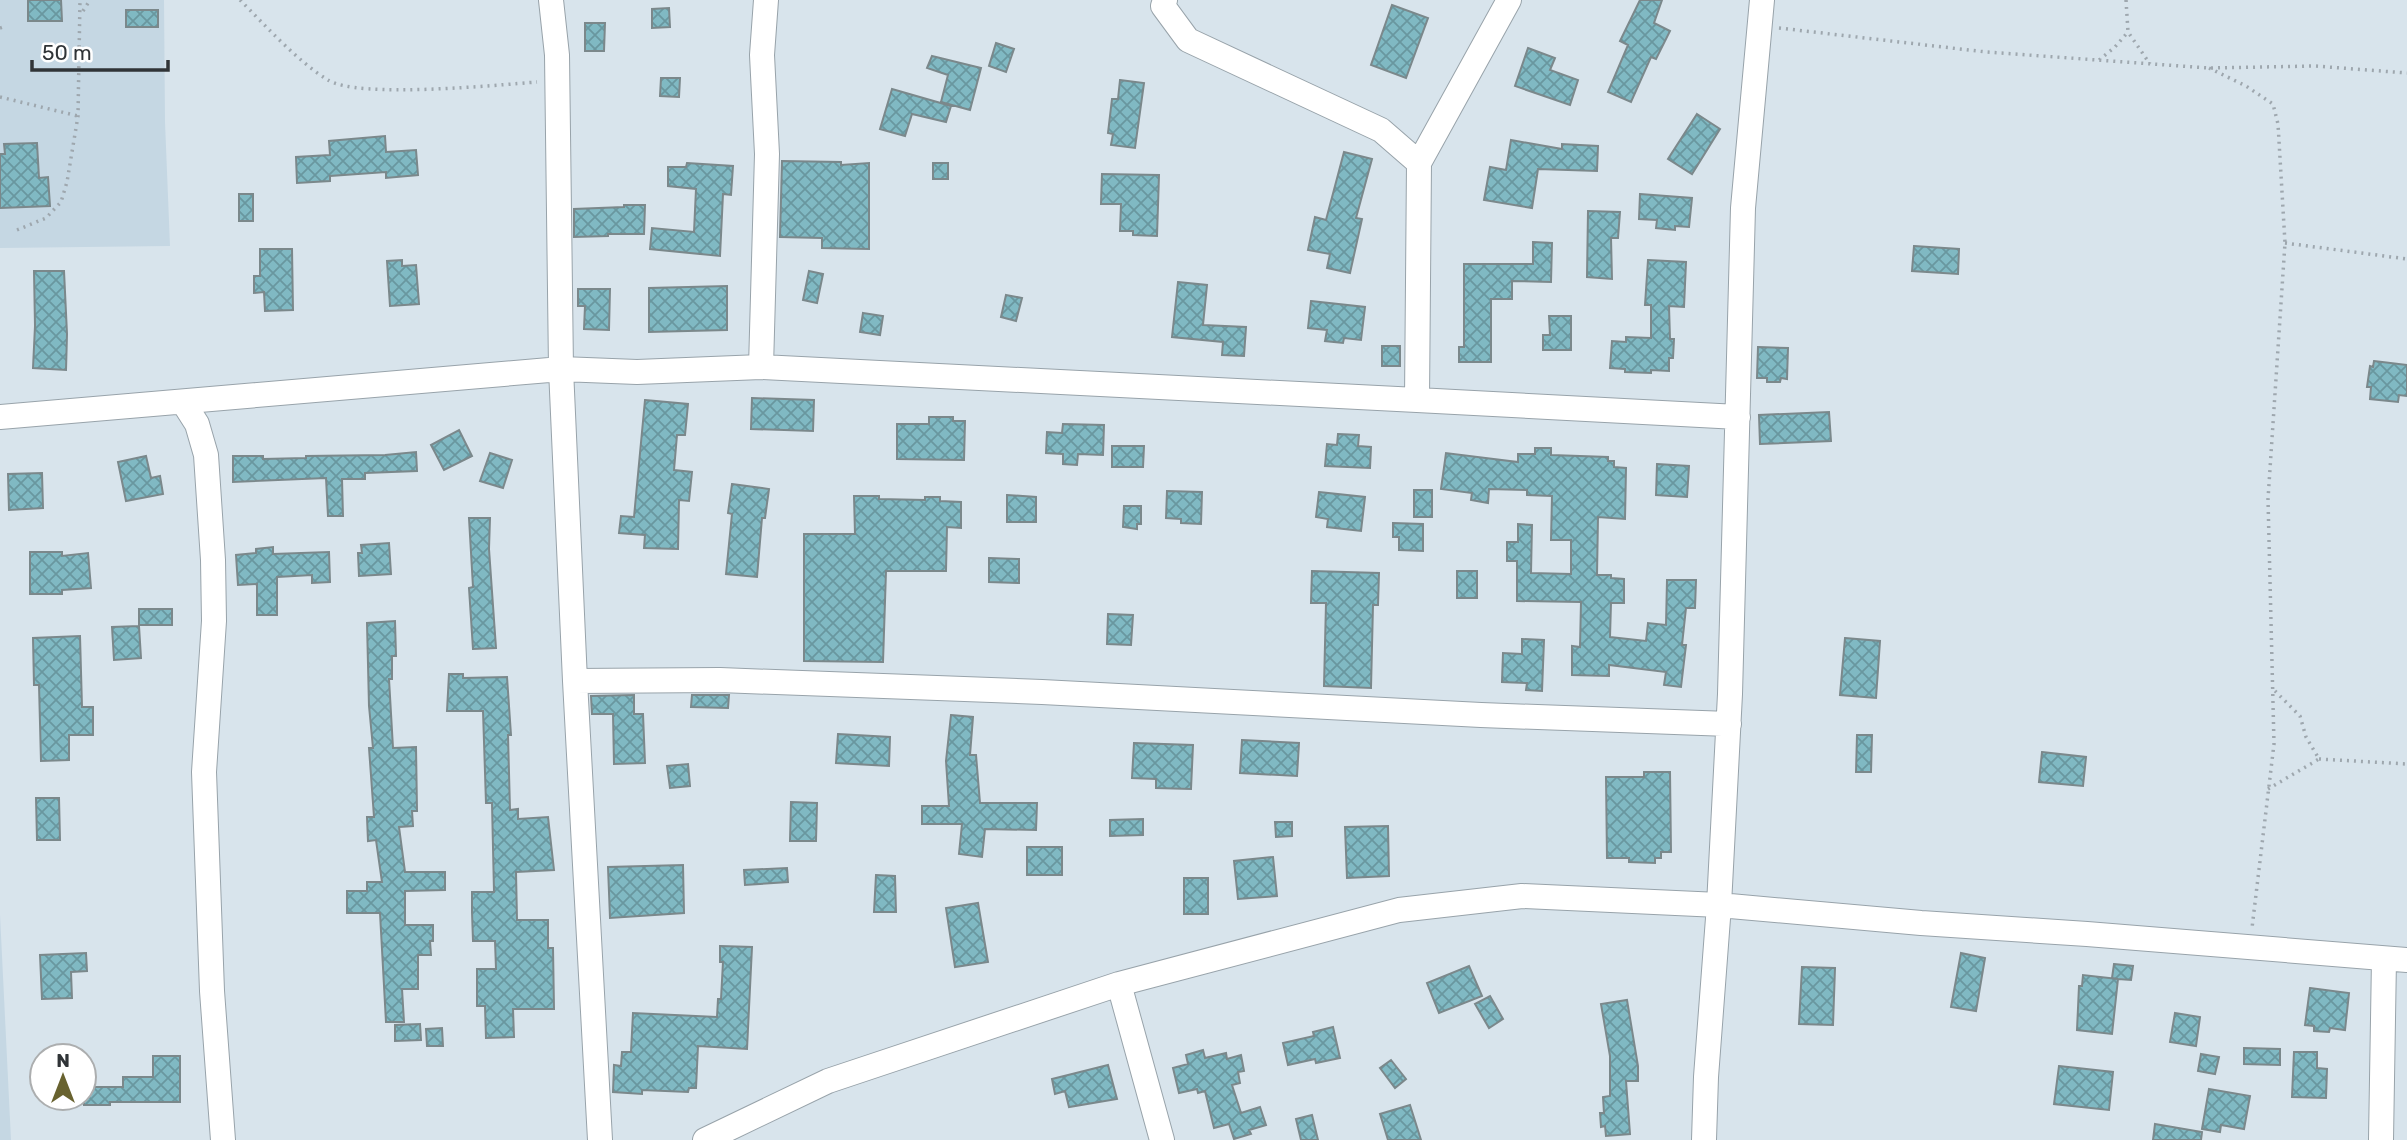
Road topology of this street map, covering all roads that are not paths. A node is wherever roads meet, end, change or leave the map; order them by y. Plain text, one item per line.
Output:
1 (551, 0) edge
2 (766, 0) edge
3 (1165, 0) edge
4 (1509, 0) edge
5 (1762, 0) edge
6 (1419, 163) junction
7 (761, 367) junction
8 (561, 369) junction
9 (1417, 400) junction
10 (183, 402) junction
11 (0, 417) edge
12 (1738, 417) junction
13 (575, 681) junction
14 (1729, 724) junction
15 (1719, 905) junction
16 (2396, 960) edge
17 (1119, 984) junction
18 (223, 1140) edge
19 (600, 1140) edge
20 (705, 1140) edge
21 (1161, 1140) edge
22 (1704, 1140) edge
23 (2381, 1140) edge

1 - 8 street
2 - 7 street
3 - 6 street
4 - 6 street
5 - 12 street
6 - 9 street
7 - 8 street
7 - 9 street
8 - 10 street
8 - 13 street
9 - 12 street
10 - 11 street
10 - 18 street
12 - 14 street
13 - 14 street
13 - 19 street
14 - 15 street
15 - 16 street
15 - 17 street
15 - 22 street
16 - 23 street
17 - 20 street
17 - 21 street

